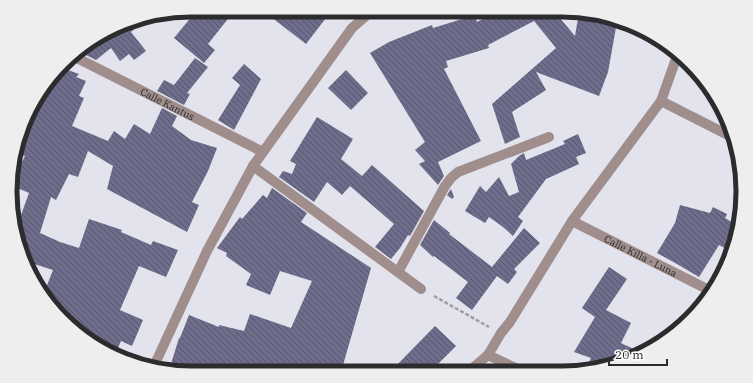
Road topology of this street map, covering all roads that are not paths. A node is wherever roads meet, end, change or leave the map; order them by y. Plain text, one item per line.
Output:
1 (365, 17) edge
2 (78, 59) edge
3 (676, 59) edge
4 (661, 101) junction
5 (727, 134) edge
6 (549, 136) dead end
7 (262, 152) junction
8 (253, 166) junction
9 (572, 221) junction
10 (398, 272) junction
11 (422, 289) road end
12 (706, 289) edge
13 (488, 355) junction
14 (156, 363) edge
15 (475, 366) edge
16 (511, 366) edge

1 - 7 street
2 - 7 street, Calle Kantus
3 - 4 street
4 - 5 street
4 - 9 street
6 - 10 street
7 - 8 street
8 - 10 street
8 - 14 street
9 - 12 street, Calle Killa - Luna
9 - 13 street
10 - 11 street
13 - 15 street
13 - 16 street

